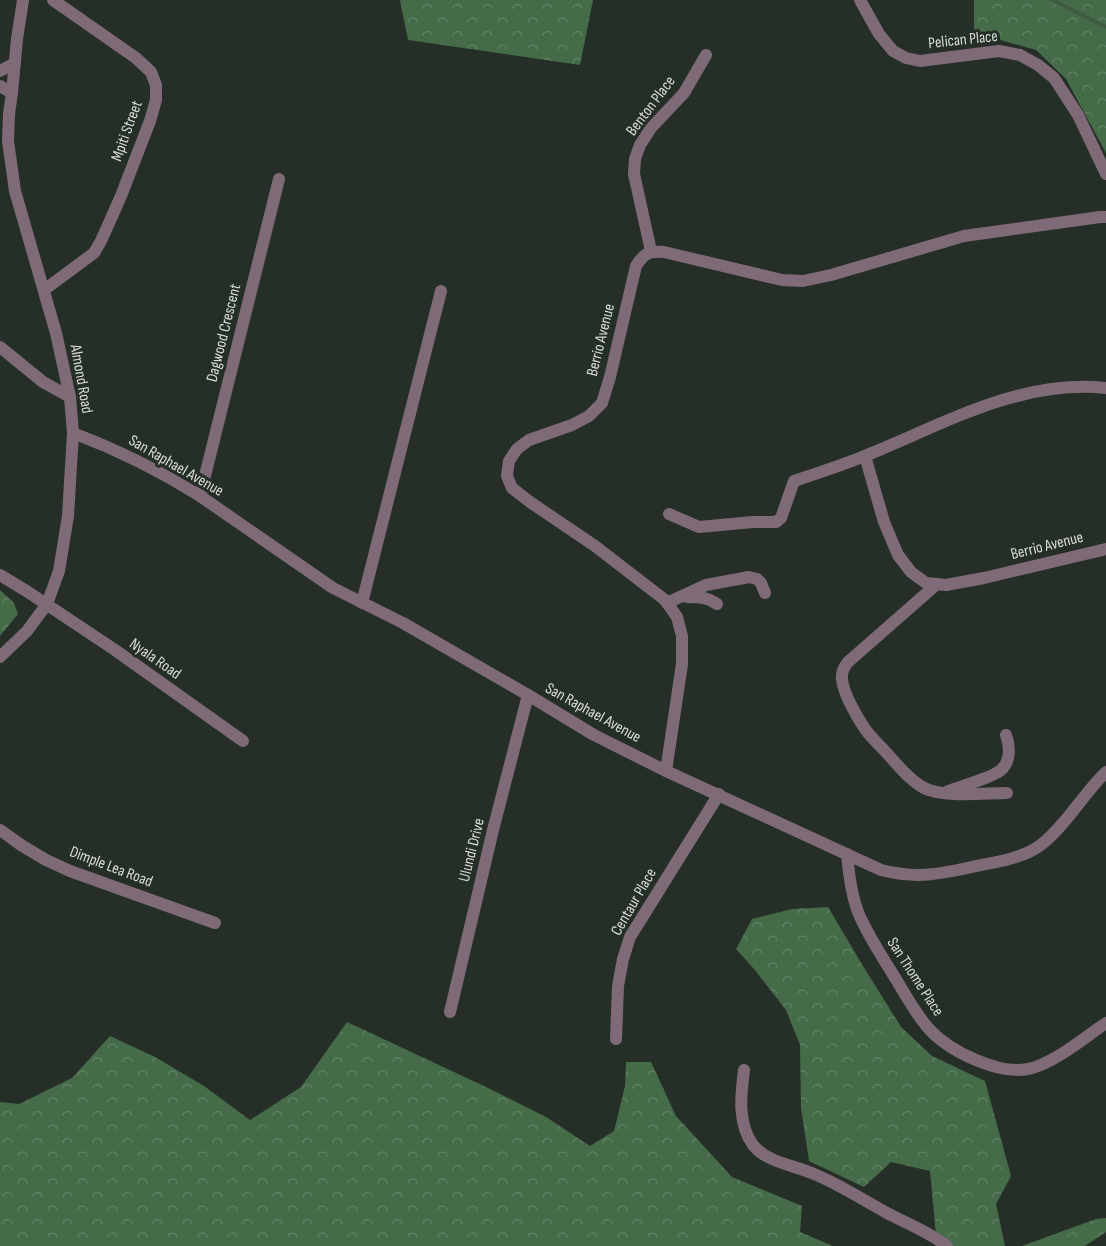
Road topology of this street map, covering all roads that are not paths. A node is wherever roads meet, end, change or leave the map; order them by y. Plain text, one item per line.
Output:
1 (23, 0) edge
2 (53, 0) edge
3 (860, 0) edge
4 (706, 56) dead end
5 (15, 63) junction
6 (0, 71) edge
7 (0, 86) edge
8 (12, 93) junction
9 (1106, 174) edge
10 (279, 179) dead end
11 (1106, 217) edge
12 (651, 251) junction
13 (44, 290) junction
14 (441, 291) dead end
15 (0, 346) edge
16 (1106, 388) edge
17 (70, 397) junction
18 (73, 433) junction
19 (866, 456) junction
20 (201, 496) junction
21 (669, 514) dead end
22 (1106, 549) edge
23 (0, 576) edge
24 (938, 584) junction
25 (765, 593) dead end
26 (680, 597) junction
27 (362, 603) junction
28 (667, 603) junction
29 (47, 604) junction
30 (717, 604) dead end
31 (0, 657) edge
32 (528, 695) junction
33 (1006, 735) dead end
34 (243, 741) dead end
35 (666, 771) junction
36 (1106, 772) edge
37 (944, 792) junction
38 (1007, 793) dead end
39 (718, 795) junction
40 (0, 830) edge
41 (847, 854) junction
42 (215, 923) dead end
43 (450, 1012) dead end
44 (1106, 1023) edge
45 (616, 1039) dead end
46 (744, 1070) dead end
47 (947, 1246) edge

1 - 5 street, Almond Road
2 - 13 street, Mpiti Street
3 - 9 street, Pelican Place
4 - 12 street, Benton Place
5 - 6 street
5 - 8 street, Almond Road
7 - 8 street
8 - 13 street, Almond Road
10 - 20 street, Dagwood Crescent
11 - 12 street
12 - 28 street, Berrio Avenue
13 - 17 street, Almond Road
14 - 27 street
15 - 17 street
16 - 19 street
17 - 18 street, Almond Road
18 - 20 street, San Raphael Avenue
18 - 29 street, Almond Road
19 - 21 street
19 - 24 street, Berrio Avenue
20 - 27 street, San Raphael Avenue
22 - 24 street, Berrio Avenue
23 - 29 street, Nyala Road
24 - 37 street
25 - 26 street
26 - 28 street
26 - 30 street
27 - 32 street, San Raphael Avenue
28 - 35 street, Berrio Avenue
29 - 31 street, Almond Road
29 - 34 street, Nyala Road
32 - 35 street, San Raphael Avenue
32 - 43 street, Ulundi Drive
33 - 37 street
35 - 39 street, San Raphael Avenue
36 - 41 street, San Raphael Avenue
37 - 38 street
39 - 41 street, San Raphael Avenue
39 - 45 street, Centaur Place
40 - 42 street, Dimple Lea Road
41 - 44 street, San Thome Place
46 - 47 street

